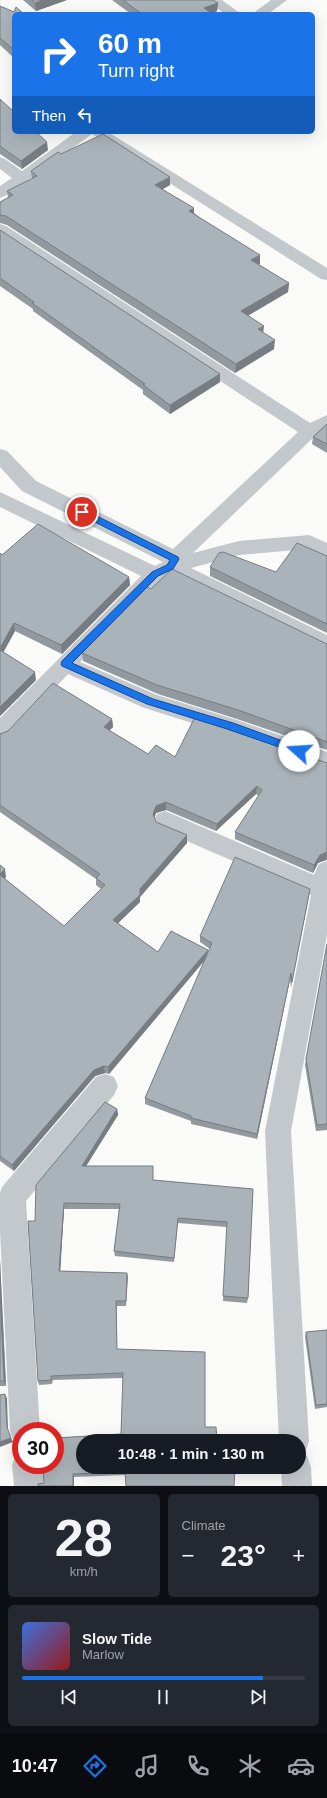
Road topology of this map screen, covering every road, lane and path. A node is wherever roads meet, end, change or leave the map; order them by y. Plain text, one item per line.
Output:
1 (212, 0) edge
2 (280, 0) edge
3 (231, 12) edge
4 (262, 12) edge
5 (83, 134) edge
6 (101, 134) edge
7 (0, 162) edge
8 (22, 178) junction
9 (0, 193) edge
10 (0, 230) edge
11 (327, 275) edge
12 (327, 421) edge
13 (310, 431) junction
14 (0, 455) edge
15 (0, 500) edge
16 (327, 552) edge
17 (167, 566) junction
18 (327, 644) edge
19 (65, 664) junction
20 (0, 732) edge
21 (327, 761) edge
22 (165, 821) dead end
23 (325, 881) edge
24 (105, 1086) dead end
25 (6, 1192) edge
26 (24, 1422) edge
27 (294, 1434) edge
28 (27, 1474) edge
29 (296, 1474) edge
30 (28, 1486) edge
31 (297, 1486) edge

1 - 3 street
2 - 4 street
5 - 8 street
6 - 11 street
7 - 8 street
8 - 9 street
10 - 13 street
12 - 13 street
13 - 17 street
14 - 17 street
15 - 17 street
16 - 17 street
17 - 18 street
17 - 19 street
19 - 20 street
19 - 21 street
22 - 23 street
23 - 27 street
24 - 25 street
25 - 26 street
28 - 30 street
29 - 31 street

